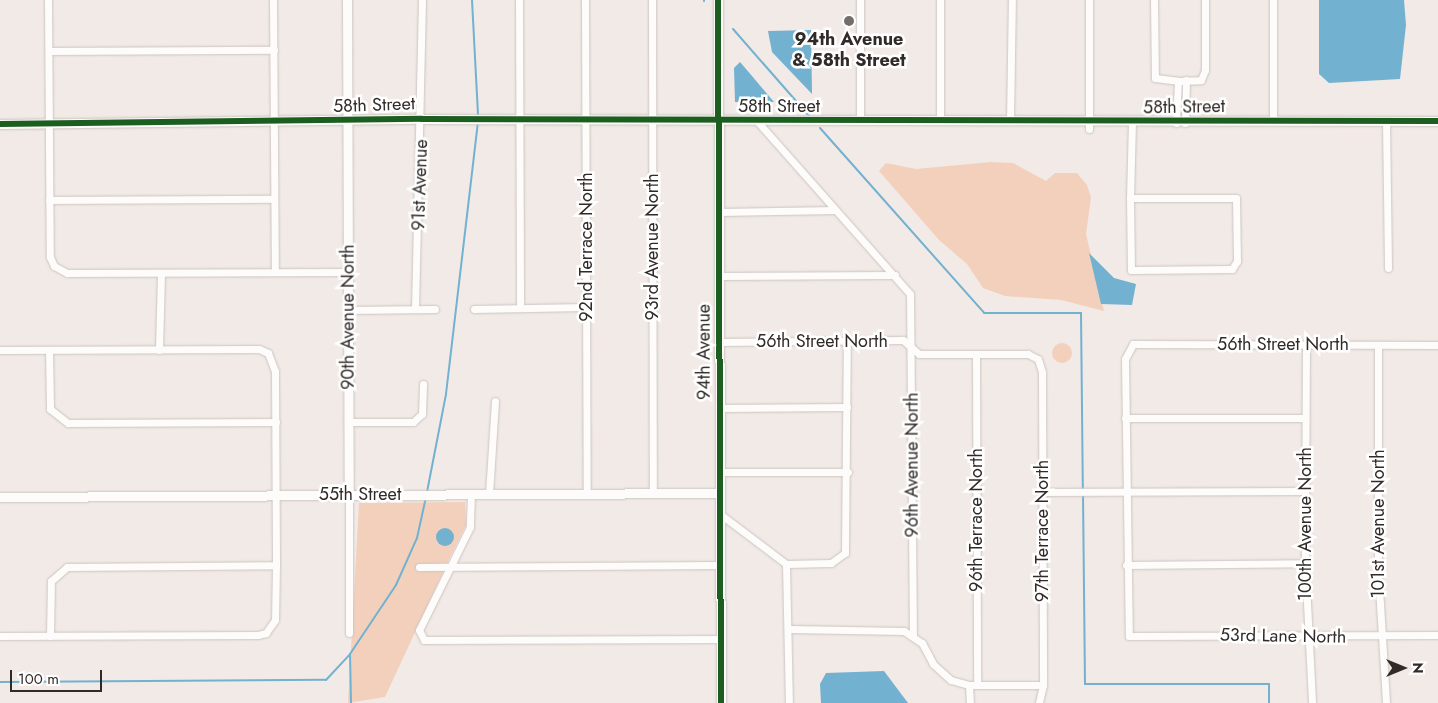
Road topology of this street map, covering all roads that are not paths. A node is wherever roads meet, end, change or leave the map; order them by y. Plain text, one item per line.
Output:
1 (48, 0) edge
2 (273, 0) edge
3 (347, 0) edge
4 (422, 0) edge
5 (519, 0) edge
6 (585, 0) edge
7 (652, 0) edge
8 (718, 0) edge
9 (860, 0) edge
10 (940, 0) edge
11 (1012, 0) edge
12 (1089, 0) edge
13 (1154, 0) edge
14 (1205, 0) edge
15 (1273, 0) edge
16 (274, 50) junction
17 (49, 51) junction
18 (1178, 80) junction
19 (1186, 80) junction
20 (422, 118) junction
21 (519, 120) junction
22 (585, 120) junction
23 (652, 120) junction
24 (347, 121) junction
25 (719, 121) junction
26 (756, 121) junction
27 (860, 121) junction
28 (940, 121) junction
29 (1010, 121) junction
30 (1273, 121) junction
31 (1438, 121) edge
32 (1386, 122) junction
33 (49, 123) junction
34 (274, 123) junction
35 (1132, 123) junction
36 (1180, 123) junction
37 (0, 124) edge
38 (1089, 126) junction
39 (1130, 198) junction
40 (274, 199) junction
41 (49, 200) junction
42 (835, 210) junction
43 (719, 212) junction
44 (1388, 268) dead end
45 (275, 272) junction
46 (348, 272) junction
47 (161, 274) junction
48 (895, 275) junction
49 (719, 276) junction
50 (586, 307) junction
51 (520, 308) junction
52 (414, 309) junction
53 (435, 309) dead end
54 (474, 309) dead end
55 (348, 310) junction
56 (847, 340) junction
57 (719, 342) junction
58 (1306, 344) junction
59 (1378, 344) junction
60 (1438, 345) edge
61 (911, 349) junction
62 (0, 350) edge
63 (49, 350) junction
64 (160, 350) junction
65 (976, 355) junction
66 (1038, 359) joint
67 (423, 384) dead end
68 (494, 401) dead end
69 (847, 407) junction
70 (719, 408) junction
71 (1125, 418) junction
72 (1305, 418) junction
73 (276, 422) junction
74 (348, 422) junction
75 (720, 472) junction
76 (848, 472) junction
77 (1126, 491) junction
78 (1305, 491) junction
79 (1042, 492) junction
80 (587, 493) junction
81 (653, 493) junction
82 (719, 493) junction
83 (349, 494) junction
84 (471, 494) junction
85 (489, 494) junction
86 (276, 495) junction
87 (0, 497) edge
88 (720, 514) junction
89 (1305, 563) junction
90 (786, 564) junction
91 (276, 565) junction
92 (720, 565) junction
93 (1126, 565) junction
94 (450, 567) junction
95 (419, 568) dead end
96 (788, 630) junction
97 (349, 633) dead end
98 (1438, 635) edge
99 (0, 636) edge
100 (50, 636) junction
101 (913, 636) junction
102 (1306, 636) junction
103 (1379, 637) junction
104 (721, 640) junction
105 (973, 685) junction
106 (1043, 685) junction
107 (721, 703) edge
108 (788, 703) edge
109 (970, 703) edge
110 (1040, 703) edge
111 (1312, 703) edge
112 (1386, 703) edge

1 - 17 street
2 - 16 street
3 - 24 street, 90th Avenue North
4 - 20 street, 91st Avenue
5 - 21 street
6 - 22 street, 92nd Terrace North
7 - 23 street, 93rd Avenue North
8 - 25 street, 94th Avenue
9 - 27 street
10 - 28 street
11 - 29 street
12 - 38 street
13 - 18 street
14 - 19 street
15 - 30 street
16 - 17 street
16 - 34 street
17 - 33 street
18 - 19 street
18 - 36 street
19 - 36 street
20 - 21 street, 58th Street
20 - 24 street, 58th Street
20 - 52 street, 91st Avenue
21 - 22 street, 58th Street
21 - 51 street
22 - 23 street, 58th Street
22 - 50 street, 92nd Terrace North
23 - 25 street, 58th Street
23 - 81 street, 93rd Avenue North
24 - 34 street, 58th Street
24 - 46 street, 90th Avenue North
25 - 26 street, 58th Street
25 - 43 street, 94th Avenue
26 - 27 street, 58th Street
26 - 42 street
27 - 28 street, 58th Street
28 - 29 street, 58th Street
29 - 38 street, 58th Street
30 - 32 street, 58th Street
30 - 36 street, 58th Street
31 - 32 street, 58th Street
32 - 44 street
33 - 34 street, 58th Street
33 - 37 street, 58th Street
33 - 41 street
34 - 40 street
35 - 36 street, 58th Street
35 - 38 street, 58th Street
35 - 39 street
39 - 39 street
40 - 41 street
40 - 45 street
41 - 47 street
42 - 43 street
42 - 48 street
43 - 49 street, 94th Avenue
45 - 46 street
45 - 47 street
46 - 55 street, 90th Avenue North
47 - 64 street
48 - 49 street
48 - 61 street, 96th Avenue North
49 - 57 street, 94th Avenue
50 - 51 street
50 - 80 street, 92nd Terrace North
51 - 54 street
52 - 53 street
52 - 55 street
55 - 74 street, 90th Avenue North
56 - 57 street, 56th Street North
56 - 61 street, 56th Street North
56 - 69 street
57 - 70 street, 94th Avenue
58 - 59 street, 56th Street North
58 - 71 street, 56th Street North
58 - 72 street, 100th Avenue North
59 - 60 street, 56th Street North
59 - 103 street, 101st Avenue North
61 - 65 street, 56th Street North
61 - 101 street, 96th Avenue North
62 - 63 street
63 - 64 street
63 - 73 street
64 - 73 street
65 - 66 street, 56th Street North
65 - 105 street, 96th Terrace North
66 - 79 street, 97th Terrace North
67 - 74 street
68 - 85 street
69 - 70 street
69 - 76 street
70 - 75 street, 94th Avenue
71 - 72 street
71 - 77 street
72 - 78 street, 100th Avenue North
73 - 86 street
74 - 83 street, 90th Avenue North
75 - 76 street
75 - 82 street, 94th Avenue
76 - 90 street
77 - 78 street
77 - 79 street
77 - 93 street
78 - 89 street, 100th Avenue North
79 - 106 street, 97th Terrace North
80 - 81 street, 55th Street
80 - 85 street, 55th Street
81 - 82 street, 55th Street
82 - 88 street, 94th Avenue
83 - 84 street, 55th Street
83 - 86 street, 55th Street
83 - 97 street, 90th Avenue North
84 - 85 street, 55th Street
84 - 94 street
86 - 87 street, 55th Street
86 - 91 street
88 - 90 street
88 - 92 street, 94th Avenue
89 - 93 street
89 - 102 street, 100th Avenue North
90 - 96 street
91 - 100 street
91 - 100 street
92 - 94 street
92 - 104 street, 94th Avenue
93 - 102 street, 53rd Lane North
94 - 95 street
94 - 104 street
96 - 101 street
96 - 108 street
98 - 103 street, 53rd Lane North
99 - 100 street
101 - 105 street
102 - 103 street, 53rd Lane North
102 - 111 street, 100th Avenue North
103 - 112 street, 101st Avenue North
104 - 107 street, 94th Avenue
105 - 106 street
105 - 109 street, 96th Terrace North
106 - 110 street, 97th Terrace North

